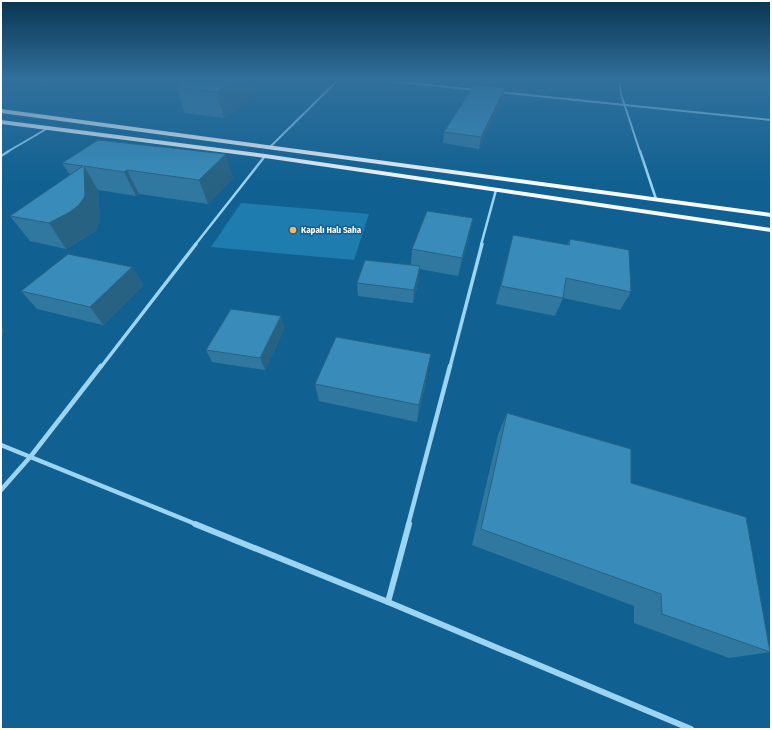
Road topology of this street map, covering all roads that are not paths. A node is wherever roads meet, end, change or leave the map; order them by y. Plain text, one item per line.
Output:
1 (24, 114) edge
2 (303, 114) edge
3 (628, 114) edge
4 (709, 114) edge
5 (771, 120) edge
6 (1, 122) edge
7 (48, 128) junction
8 (270, 147) junction
9 (1, 156) edge
10 (265, 156) junction
11 (496, 190) junction
12 (656, 199) junction
13 (771, 215) edge
14 (771, 230) edge
15 (1, 445) edge
16 (31, 456) junction
17 (1, 490) edge
18 (388, 602) junction
19 (692, 729) edge

1 - 8 highway
2 - 8 street
3 - 12 street
4 - 5 street
6 - 7 highway
7 - 9 street
7 - 10 highway
8 - 12 highway
10 - 11 highway
10 - 16 street
11 - 14 highway
11 - 18 street
12 - 13 highway
15 - 16 street
16 - 17 street
16 - 18 street
18 - 19 street

